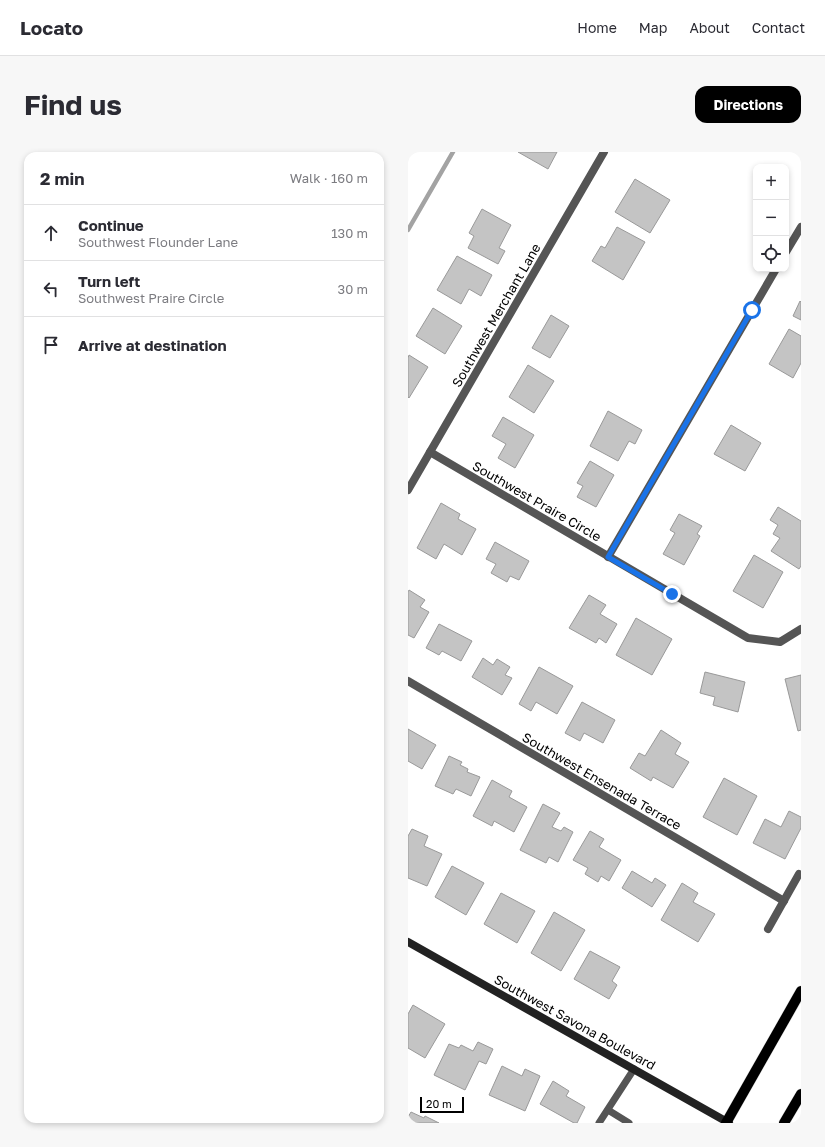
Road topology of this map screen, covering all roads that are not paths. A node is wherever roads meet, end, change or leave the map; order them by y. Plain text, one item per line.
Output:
1 (604, 152) edge
2 (801, 227) edge
3 (789, 247) edge
4 (774, 272) edge
5 (430, 452) junction
6 (408, 490) edge
7 (608, 557) junction
8 (801, 629) edge
9 (408, 681) edge
10 (799, 874) dead end
11 (784, 901) junction
12 (768, 929) dead end
13 (408, 942) edge
14 (801, 991) edge
15 (634, 1069) junction
16 (801, 1094) edge
17 (608, 1110) junction
18 (728, 1122) edge
19 (599, 1123) edge
20 (629, 1123) edge
21 (784, 1123) edge

1 - 5 street, Southwest Merchant Lane
2 - 3 street
4 - 7 street
5 - 6 street, Southwest Merchant Lane
5 - 7 street, Southwest Praire Circle
7 - 8 street, Southwest Praire Circle
9 - 11 street, Southwest Ensenada Terrace
10 - 11 street
11 - 12 street
13 - 15 street, Southwest Savona Boulevard
14 - 18 main road
15 - 17 lane
15 - 18 street, Southwest Savona Boulevard
16 - 21 main road
17 - 19 lane
17 - 20 lane

